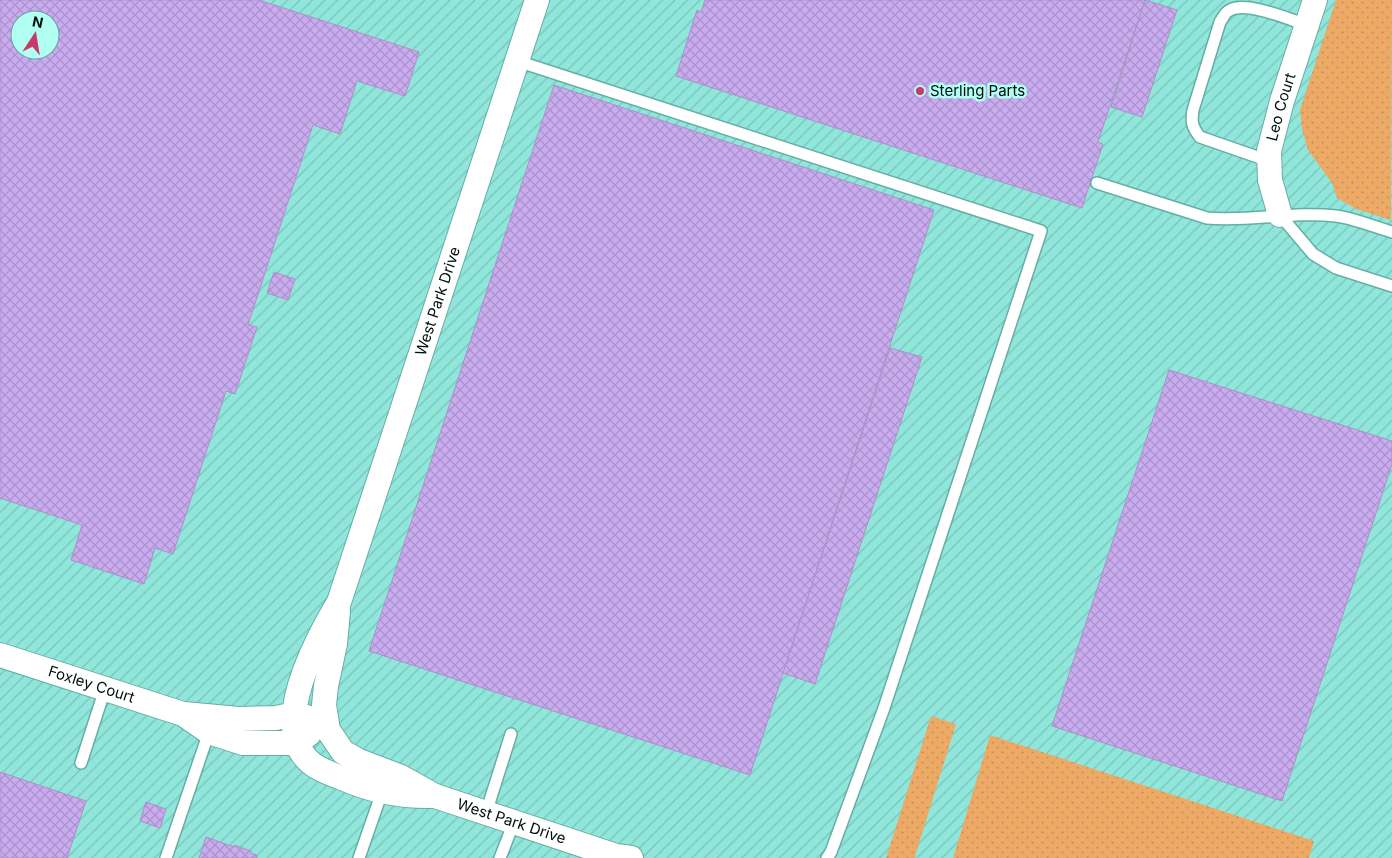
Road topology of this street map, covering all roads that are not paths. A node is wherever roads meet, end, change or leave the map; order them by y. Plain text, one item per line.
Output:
1 (537, 0) edge
2 (1315, 0) edge
3 (1306, 25) junction
4 (517, 61) junction
5 (1269, 161) junction
6 (1097, 183) dead end
7 (1280, 215) junction
8 (1392, 232) edge
9 (1392, 286) edge
10 (339, 602) junction
11 (0, 656) edge
12 (105, 689) junction
13 (294, 714) junction
14 (327, 722) junction
15 (212, 724) junction
16 (511, 734) dead end
17 (297, 743) junction
18 (81, 763) dead end
19 (384, 782) junction
20 (486, 813) junction
21 (514, 822) junction
22 (623, 857) edge
23 (166, 858) edge
24 (359, 858) edge
25 (500, 858) edge
26 (827, 858) edge

1 - 4 street, West Park Drive
2 - 3 street, Leo Court
3 - 5 street, Leo Court
3 - 5 lane
4 - 10 street, West Park Drive
4 - 26 lane
5 - 7 street, Leo Court
6 - 7 lane
7 - 8 lane
7 - 9 lane
10 - 13 street, West Park Drive
10 - 14 street, West Park Drive
11 - 12 street, Foxley Court
12 - 15 street, Foxley Court
12 - 18 lane
13 - 14 street
13 - 15 street, Foxley Court
13 - 17 street, West Park Drive
14 - 17 street
14 - 19 street, West Park Drive
15 - 17 street, Foxley Court
15 - 23 lane
16 - 20 lane
17 - 19 street, West Park Drive
19 - 20 street, West Park Drive
19 - 24 lane
20 - 21 street, West Park Drive
21 - 22 street, West Park Drive
21 - 25 lane

